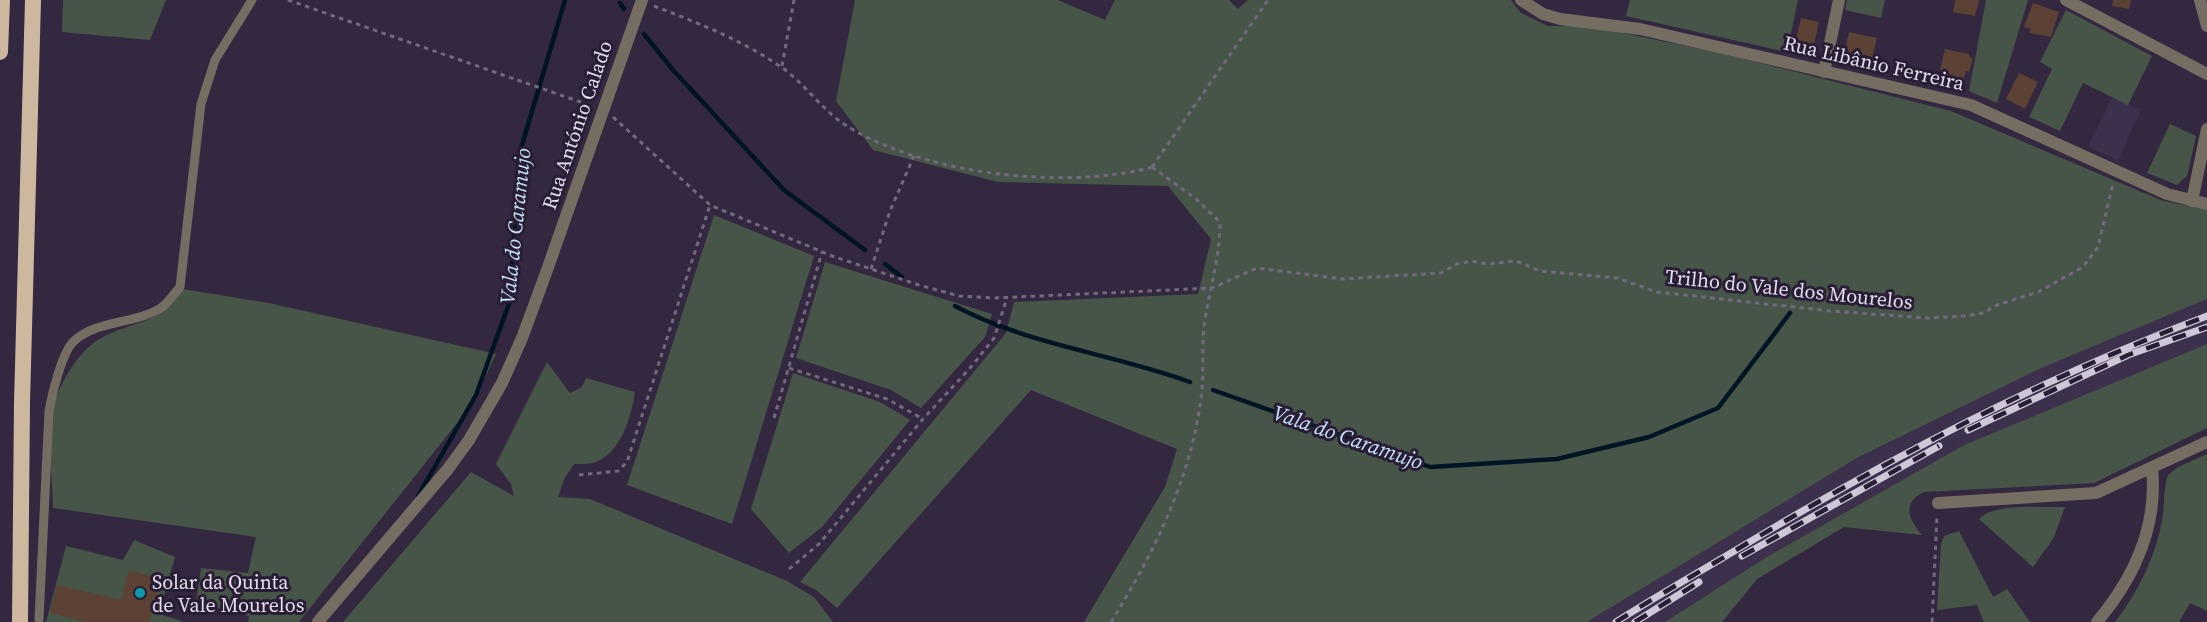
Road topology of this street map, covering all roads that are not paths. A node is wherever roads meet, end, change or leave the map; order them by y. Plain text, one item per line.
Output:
1 (2, 0) edge
2 (33, 0) edge
3 (252, 0) edge
4 (640, 0) edge
5 (1521, 0) edge
6 (1839, 0) edge
7 (2066, 0) edge
8 (2200, 0) edge
9 (2207, 26) edge
10 (0, 52) edge
11 (1824, 72) junction
12 (2207, 74) edge
13 (2207, 129) edge
14 (2192, 201) junction
15 (2207, 204) edge
16 (2207, 442) edge
17 (2152, 468) junction
18 (1938, 503) road end
19 (39, 619) dead end
20 (20, 622) edge
21 (318, 622) edge
22 (2097, 622) edge

1 - 10 highway
2 - 20 highway
3 - 19 lane
4 - 21 street, Rua António Calado
5 - 11 street, Rua Libânio Ferreira
6 - 11 street
7 - 12 street
8 - 9 street
11 - 14 street, Rua Libânio Ferreira
13 - 14 street
14 - 15 street, Rua Libânio Ferreira
16 - 17 street
17 - 18 street
17 - 22 street

